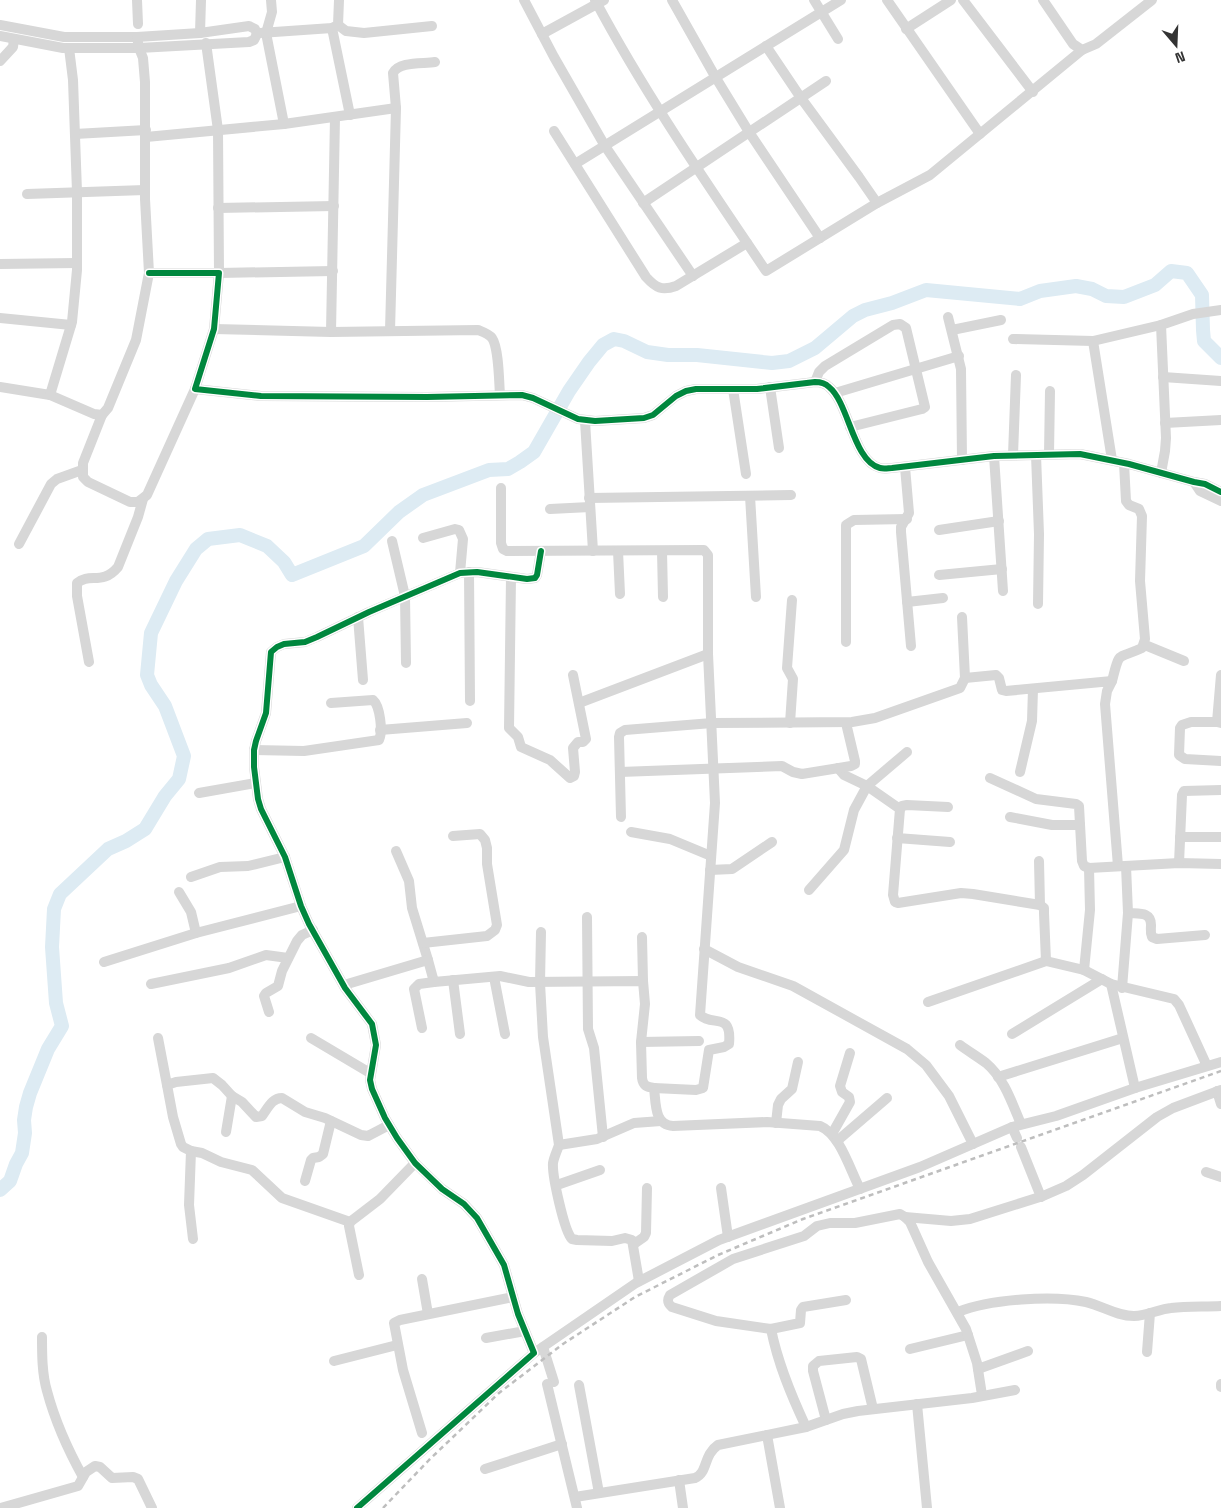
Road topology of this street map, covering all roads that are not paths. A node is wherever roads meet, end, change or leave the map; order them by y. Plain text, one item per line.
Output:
1 (137, 0) edge
2 (201, 0) edge
3 (271, 0) edge
4 (339, 0) edge
5 (524, 0) edge
6 (672, 0) edge
7 (814, 0) edge
8 (841, 0) edge
9 (887, 0) edge
10 (951, 0) edge
11 (963, 0) edge
12 (1043, 0) edge
13 (1152, 0) edge
14 (599, 1) edge
15 (822, 12) junction
16 (138, 24) dead end
17 (0, 25) edge
18 (432, 26) dead end
19 (335, 27) junction
20 (906, 29) junction
21 (200, 33) junction
22 (261, 33) junction
23 (542, 34) junction
24 (0, 36) edge
25 (137, 36) junction
26 (14, 39) junction
27 (838, 39) dead end
28 (206, 44) junction
29 (766, 46) junction
30 (69, 48) junction
31 (139, 48) junction
32 (1082, 50) junction
33 (0, 61) edge
34 (434, 62) dead end
35 (716, 78) junction
36 (826, 81) dead end
37 (1033, 92) junction
38 (801, 98) junction
39 (396, 108) junction
40 (660, 112) junction
41 (350, 115) junction
42 (335, 117) junction
43 (284, 124) junction
44 (218, 130) junction
45 (554, 131) dead end
46 (749, 132) junction
47 (75, 134) junction
48 (146, 134) junction
49 (980, 134) junction
50 (605, 146) junction
51 (575, 164) junction
52 (696, 168) junction
53 (145, 190) junction
54 (77, 192) junction
55 (27, 194) dead end
56 (877, 203) junction
57 (643, 204) junction
58 (334, 206) junction
59 (218, 208) junction
60 (820, 238) junction
61 (747, 243) junction
62 (77, 263) junction
63 (0, 264) edge
64 (332, 271) junction
65 (149, 273) junction
66 (218, 273) junction
67 (693, 276) junction
68 (1221, 310) edge
69 (948, 317) dead end
70 (0, 318) edge
71 (1001, 320) dead end
72 (1161, 324) junction
73 (71, 325) junction
74 (214, 329) junction
75 (952, 330) junction
76 (390, 331) junction
77 (331, 332) junction
78 (1013, 339) dead end
79 (1093, 341) junction
80 (959, 356) junction
81 (917, 369) junction
82 (1016, 375) dead end
83 (1163, 377) junction
84 (1221, 381) edge
85 (815, 382) junction
86 (0, 387) edge
87 (770, 388) junction
88 (195, 389) junction
89 (733, 389) junction
90 (1050, 391) dead end
91 (835, 393) junction
92 (50, 395) junction
93 (500, 395) junction
94 (102, 415) junction
95 (581, 420) junction
96 (1221, 420) edge
97 (1165, 423) junction
98 (850, 427) junction
99 (778, 448) dead end
100 (1049, 454) junction
101 (1013, 455) junction
102 (1036, 455) junction
103 (994, 456) junction
104 (962, 460) junction
105 (1112, 460) junction
106 (1124, 463) junction
107 (905, 466) junction
108 (82, 470) junction
109 (1161, 473) junction
110 (746, 474) dead end
111 (1194, 482) junction
112 (501, 488) dead end
113 (1221, 492) edge
114 (792, 495) dead end
115 (750, 496) junction
116 (143, 499) junction
117 (1221, 501) edge
118 (590, 503) junction
119 (550, 509) dead end
120 (907, 519) junction
121 (999, 521) junction
122 (939, 530) dead end
123 (423, 538) dead end
124 (392, 541) dead end
125 (19, 544) dead end
126 (541, 551) junction
127 (593, 551) junction
128 (618, 551) junction
129 (662, 551) junction
130 (1002, 569) junction
131 (464, 572) junction
132 (939, 576) dead end
133 (511, 577) junction
134 (1003, 590) dead end
135 (620, 594) dead end
136 (405, 596) junction
137 (663, 597) dead end
138 (756, 598) dead end
139 (943, 598) dead end
140 (792, 600) dead end
141 (907, 602) junction
142 (1038, 604) dead end
143 (358, 617) junction
144 (962, 617) dead end
145 (846, 642) dead end
146 (1145, 644) junction
147 (911, 646) dead end
148 (708, 654) junction
149 (1184, 661) dead end
150 (89, 662) dead end
151 (406, 662) dead end
152 (573, 675) dead end
153 (1221, 675) edge
154 (966, 678) junction
155 (363, 680) dead end
156 (1112, 681) junction
157 (1033, 689) junction
158 (470, 702) dead end
159 (331, 703) dead end
160 (579, 703) junction
161 (467, 723) dead end
162 (712, 723) junction
163 (790, 723) junction
164 (846, 723) junction
165 (1219, 723) edge
166 (380, 730) junction
167 (254, 750) junction
168 (907, 752) dead end
169 (1221, 762) edge
170 (838, 768) junction
171 (714, 769) junction
172 (620, 772) junction
173 (1020, 772) dead end
174 (990, 778) dead end
175 (256, 783) junction
176 (867, 786) junction
177 (1221, 790) edge
178 (199, 792) dead end
179 (948, 807) dead end
180 (900, 809) junction
181 (621, 816) dead end
182 (1010, 817) dead end
183 (1080, 826) junction
184 (631, 832) dead end
185 (453, 836) dead end
186 (1180, 837) junction
187 (1221, 837) edge
188 (897, 838) junction
189 (772, 842) dead end
190 (950, 842) dead end
191 (396, 850) dead end
192 (711, 856) junction
193 (285, 857) junction
194 (1039, 861) dead end
195 (1179, 863) junction
196 (1221, 864) edge
197 (1122, 866) junction
198 (1089, 868) junction
199 (710, 870) junction
200 (191, 877) dead end
201 (809, 890) dead end
202 (179, 892) dead end
203 (1040, 905) junction
204 (301, 906) junction
205 (1128, 913) junction
206 (586, 917) dead end
207 (313, 930) junction
208 (542, 932) dead end
209 (196, 934) junction
210 (1205, 935) dead end
211 (642, 937) dead end
212 (423, 943) junction
213 (704, 949) junction
214 (288, 958) junction
215 (428, 960) junction
216 (1046, 960) junction
217 (104, 962) dead end
218 (1084, 970) junction
219 (494, 977) junction
220 (453, 980) junction
221 (643, 981) junction
222 (434, 982) junction
223 (540, 982) junction
224 (586, 982) junction
225 (1106, 982) junction
226 (151, 984) dead end
227 (344, 985) junction
228 (1122, 988) junction
229 (928, 1002) dead end
230 (269, 1012) dead end
231 (422, 1028) dead end
232 (460, 1034) dead end
233 (505, 1034) dead end
234 (1012, 1034) dead end
235 (158, 1038) dead end
236 (311, 1038) dead end
237 (1124, 1038) junction
238 (698, 1041) dead end
239 (641, 1042) junction
240 (960, 1045) dead end
241 (850, 1052) dead end
242 (798, 1062) dead end
243 (1221, 1062) edge
244 (1207, 1066) junction
245 (370, 1073) junction
246 (998, 1077) junction
247 (167, 1085) junction
248 (654, 1088) junction
249 (1136, 1088) junction
250 (1219, 1090) edge
251 (232, 1096) junction
252 (887, 1098) dead end
253 (1221, 1104) edge
254 (331, 1121) junction
255 (661, 1121) junction
256 (776, 1122) junction
257 (389, 1124) junction
258 (1017, 1125) junction
259 (226, 1132) dead end
260 (603, 1137) junction
261 (835, 1137) junction
262 (973, 1144) junction
263 (559, 1145) junction
264 (191, 1151) junction
265 (415, 1163) junction
266 (600, 1170) dead end
267 (1206, 1172) dead end
268 (1221, 1176) edge
269 (305, 1181) dead end
270 (557, 1185) junction
271 (647, 1188) dead end
272 (721, 1188) dead end
273 (860, 1189) junction
274 (1041, 1197) junction
275 (905, 1217) junction
276 (350, 1222) junction
277 (728, 1237) junction
278 (193, 1239) dead end
279 (634, 1244) junction
280 (359, 1275) dead end
281 (422, 1279) dead end
282 (639, 1280) junction
283 (513, 1296) junction
284 (846, 1300) dead end
285 (1221, 1306) edge
286 (958, 1312) junction
287 (1150, 1313) junction
288 (428, 1314) junction
289 (771, 1329) junction
290 (525, 1331) junction
291 (968, 1335) junction
292 (42, 1337) dead end
293 (486, 1338) dead end
294 (397, 1345) junction
295 (542, 1346) junction
296 (910, 1348) dead end
297 (1028, 1351) dead end
298 (1147, 1352) dead end
299 (534, 1353) junction
300 (334, 1361) dead end
301 (978, 1369) junction
302 (579, 1385) dead end
303 (1015, 1390) dead end
304 (982, 1396) junction
305 (917, 1404) junction
306 (873, 1409) junction
307 (826, 1420) junction
308 (806, 1427) junction
309 (422, 1433) dead end
310 (767, 1435) junction
311 (562, 1444) junction
312 (485, 1469) dead end
313 (82, 1477) junction
314 (679, 1480) junction
315 (599, 1493) junction
316 (575, 1497) junction
317 (1, 1508) edge
318 (152, 1508) edge
319 (357, 1508) edge
320 (577, 1508) edge
321 (682, 1508) edge
322 (780, 1508) edge
323 (927, 1508) edge

1 - 16 street
2 - 21 street
3 - 22 street
4 - 19 street
5 - 23 street
6 - 35 street
7 - 15 street
8 - 15 street
9 - 20 street
10 - 20 street
11 - 37 street
12 - 32 street
13 - 32 street
14 - 23 street
14 - 40 street
15 - 27 street
15 - 29 street
17 - 25 street
18 - 19 street
19 - 22 street
19 - 41 street
20 - 49 street
21 - 22 street
21 - 25 street
22 - 28 street
22 - 43 street
23 - 50 street
24 - 26 street
25 - 31 street
26 - 30 street
26 - 33 street
28 - 31 street
28 - 44 street
29 - 35 street
29 - 38 street
30 - 31 street
30 - 47 street
31 - 48 street
32 - 37 street
34 - 39 street
35 - 40 street
35 - 46 street
36 - 38 street
37 - 49 street
38 - 46 street
38 - 56 street
39 - 41 street
39 - 76 street
40 - 50 street
40 - 52 street
41 - 42 street
42 - 43 street
42 - 58 street
43 - 44 street
44 - 48 street
44 - 59 street
45 - 51 street
46 - 52 street
46 - 60 street
47 - 48 street
47 - 54 street
48 - 53 street
49 - 56 street
50 - 51 street
50 - 57 street
51 - 67 street
52 - 57 street
52 - 61 street
53 - 54 street
53 - 65 street
54 - 55 street
54 - 62 street
56 - 60 street
57 - 67 street
58 - 59 street
58 - 64 street
59 - 66 street
60 - 61 street
61 - 67 street
62 - 63 street
62 - 73 street
64 - 66 street
64 - 77 street
65 - 66 street
65 - 94 street
66 - 74 street
68 - 72 street
69 - 75 street
70 - 73 street
71 - 75 street
72 - 79 street
72 - 83 street
73 - 92 street
74 - 77 street
74 - 88 street
75 - 80 street
76 - 77 street
76 - 93 street
78 - 79 street
79 - 105 street
80 - 81 street
80 - 104 street
81 - 85 street
81 - 91 street
81 - 98 street
82 - 101 street
83 - 84 street
83 - 97 street
85 - 87 street
85 - 91 street
86 - 92 street
87 - 89 street
87 - 99 street
88 - 93 street
88 - 116 street
89 - 95 street
89 - 110 street
90 - 100 street
91 - 98 street
92 - 94 street
93 - 95 street
94 - 108 street
95 - 118 street
96 - 97 street
97 - 109 street
98 - 107 street
100 - 102 street
100 - 105 street
101 - 102 street
101 - 103 street
102 - 142 street
103 - 104 street
103 - 121 street
104 - 107 street
105 - 106 street
106 - 109 street
106 - 146 street
107 - 120 street
108 - 116 street
108 - 125 street
109 - 111 street
111 - 113 street
111 - 117 street
112 - 126 street
114 - 115 street
115 - 118 street
115 - 138 street
116 - 150 street
118 - 119 street
118 - 127 street
120 - 141 street
120 - 145 street
121 - 122 street
121 - 130 street
123 - 131 street
124 - 136 street
126 - 127 street
126 - 133 street
127 - 128 street
128 - 129 street
128 - 135 street
129 - 137 street
129 - 148 street
130 - 132 street
130 - 134 street
131 - 133 street
131 - 136 street
131 - 158 street
133 - 160 street
136 - 143 street
136 - 151 street
139 - 141 street
140 - 163 street
141 - 147 street
143 - 155 street
143 - 167 street
144 - 154 street
146 - 149 street
146 - 156 street
148 - 160 street
148 - 162 street
152 - 160 street
153 - 165 street
154 - 157 street
154 - 164 street
156 - 157 street
156 - 197 street
157 - 173 street
159 - 166 street
161 - 166 street
162 - 163 street
162 - 171 street
162 - 172 street
163 - 164 street
164 - 170 street
165 - 169 street
166 - 167 street
167 - 175 street
168 - 176 street
170 - 171 street
170 - 176 street
171 - 172 street
171 - 192 street
172 - 181 street
174 - 183 street
175 - 178 street
175 - 193 street
176 - 180 street
176 - 201 street
177 - 186 street
179 - 180 street
180 - 188 street
182 - 183 street
183 - 198 street
184 - 192 street
185 - 212 street
186 - 187 street
186 - 195 street
188 - 190 street
188 - 203 street
189 - 199 street
191 - 212 street
192 - 199 street
193 - 200 street
193 - 204 street
194 - 203 street
195 - 196 street
195 - 197 street
197 - 198 street
197 - 205 street
198 - 218 street
199 - 213 street
202 - 209 street
203 - 216 street
204 - 207 street
204 - 209 street
205 - 210 street
205 - 228 street
206 - 224 street
207 - 214 street
207 - 227 street
208 - 223 street
209 - 217 street
211 - 221 street
212 - 215 street
213 - 248 street
213 - 262 street
214 - 226 street
214 - 230 street
215 - 222 street
215 - 227 street
216 - 218 street
216 - 229 street
218 - 225 street
219 - 220 street
219 - 223 street
219 - 233 street
220 - 222 street
220 - 232 street
221 - 224 street
221 - 239 street
222 - 231 street
223 - 224 street
223 - 263 street
224 - 260 street
225 - 228 street
225 - 234 street
225 - 237 street
227 - 245 street
228 - 244 street
235 - 247 street
236 - 245 street
237 - 246 street
237 - 249 street
238 - 239 street
239 - 248 street
240 - 246 street
241 - 261 street
242 - 256 street
243 - 244 street
244 - 249 street
245 - 257 street
246 - 258 street
247 - 251 street
247 - 264 street
248 - 255 street
249 - 258 street
250 - 253 street
250 - 274 street
251 - 254 street
251 - 259 street
252 - 261 street
254 - 257 street
254 - 269 street
255 - 256 street
255 - 260 street
256 - 261 street
257 - 265 street
258 - 262 street
258 - 274 street
260 - 263 street
261 - 273 street
262 - 273 street
263 - 270 street
264 - 276 street
264 - 278 street
265 - 276 street
265 - 283 street
266 - 270 street
267 - 268 street
270 - 279 street
271 - 279 street
272 - 277 street
273 - 277 street
274 - 275 street
275 - 286 street
275 - 289 street
276 - 280 street
277 - 282 street
279 - 282 street
281 - 288 street
282 - 295 street
283 - 288 street
283 - 290 street
284 - 289 street
285 - 287 street
286 - 287 street
286 - 291 street
287 - 298 street
288 - 294 street
289 - 308 street
290 - 293 street
290 - 299 street
291 - 296 street
291 - 301 street
292 - 313 street
294 - 300 street
294 - 309 street
295 - 299 street
295 - 311 street
297 - 301 street
299 - 319 street
301 - 304 street
302 - 315 street
303 - 304 street
304 - 305 street
305 - 306 street
305 - 323 street
306 - 307 street
306 - 307 street
307 - 308 street
308 - 310 street
310 - 314 street
310 - 322 street
311 - 312 street
311 - 316 street
313 - 317 street
313 - 318 street
314 - 315 street
314 - 321 street
315 - 316 street
316 - 320 street

